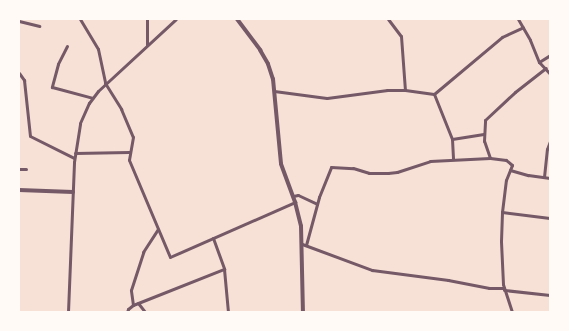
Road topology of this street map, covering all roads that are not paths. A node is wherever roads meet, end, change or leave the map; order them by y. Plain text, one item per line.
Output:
1 (80, 19) edge
2 (147, 19) edge
3 (176, 19) edge
4 (238, 19) edge
5 (388, 19) edge
6 (518, 19) edge
7 (19, 21) edge
8 (39, 26) dead end
9 (523, 27) junction
10 (67, 46) dead end
11 (147, 46) junction
12 (550, 55) edge
13 (539, 62) junction
14 (546, 68) junction
15 (19, 73) edge
16 (550, 74) edge
17 (106, 84) junction
18 (405, 90) junction
19 (274, 91) junction
20 (434, 94) junction
21 (93, 98) junction
22 (484, 134) junction
23 (452, 138) junction
24 (550, 140) edge
25 (129, 152) junction
26 (75, 153) junction
27 (74, 158) junction
28 (490, 158) junction
29 (454, 159) junction
30 (19, 169) edge
31 (26, 169) dead end
32 (510, 170) junction
33 (544, 177) junction
34 (550, 178) edge
35 (19, 190) edge
36 (73, 192) junction
37 (293, 196) junction
38 (295, 202) junction
39 (317, 204) junction
40 (502, 212) junction
41 (550, 218) edge
42 (158, 229) junction
43 (214, 238) junction
44 (304, 244) junction
45 (224, 269) junction
46 (504, 289) junction
47 (550, 295) edge
48 (138, 303) junction
49 (133, 305) junction
50 (68, 312) edge
51 (127, 312) edge
52 (145, 312) edge
53 (228, 312) edge
54 (303, 312) edge
55 (512, 312) edge

1 - 17 street
2 - 11 street
3 - 11 street
4 - 19 street
5 - 18 street
6 - 9 street
7 - 8 street
9 - 13 street
9 - 20 street
10 - 21 street
11 - 17 street
12 - 13 street
13 - 14 street
14 - 16 street
14 - 22 street
15 - 27 street
17 - 21 street
17 - 25 street
18 - 19 street
18 - 20 street
19 - 37 street
20 - 23 street
21 - 26 street
22 - 23 street
22 - 28 street
23 - 29 street
24 - 33 street
25 - 26 street
25 - 42 street
26 - 27 street
27 - 36 street
28 - 29 street
28 - 32 street
29 - 39 street
30 - 31 street
32 - 33 street
32 - 40 street
33 - 34 street
35 - 36 street
36 - 50 street
37 - 38 street
37 - 39 street
38 - 43 street
38 - 44 street
39 - 44 street
40 - 41 street
40 - 46 street
42 - 43 street
42 - 49 street
43 - 45 street
44 - 46 street
44 - 54 street
45 - 48 street
45 - 53 street
46 - 47 street
46 - 55 street
48 - 49 street
48 - 52 street
49 - 51 street

